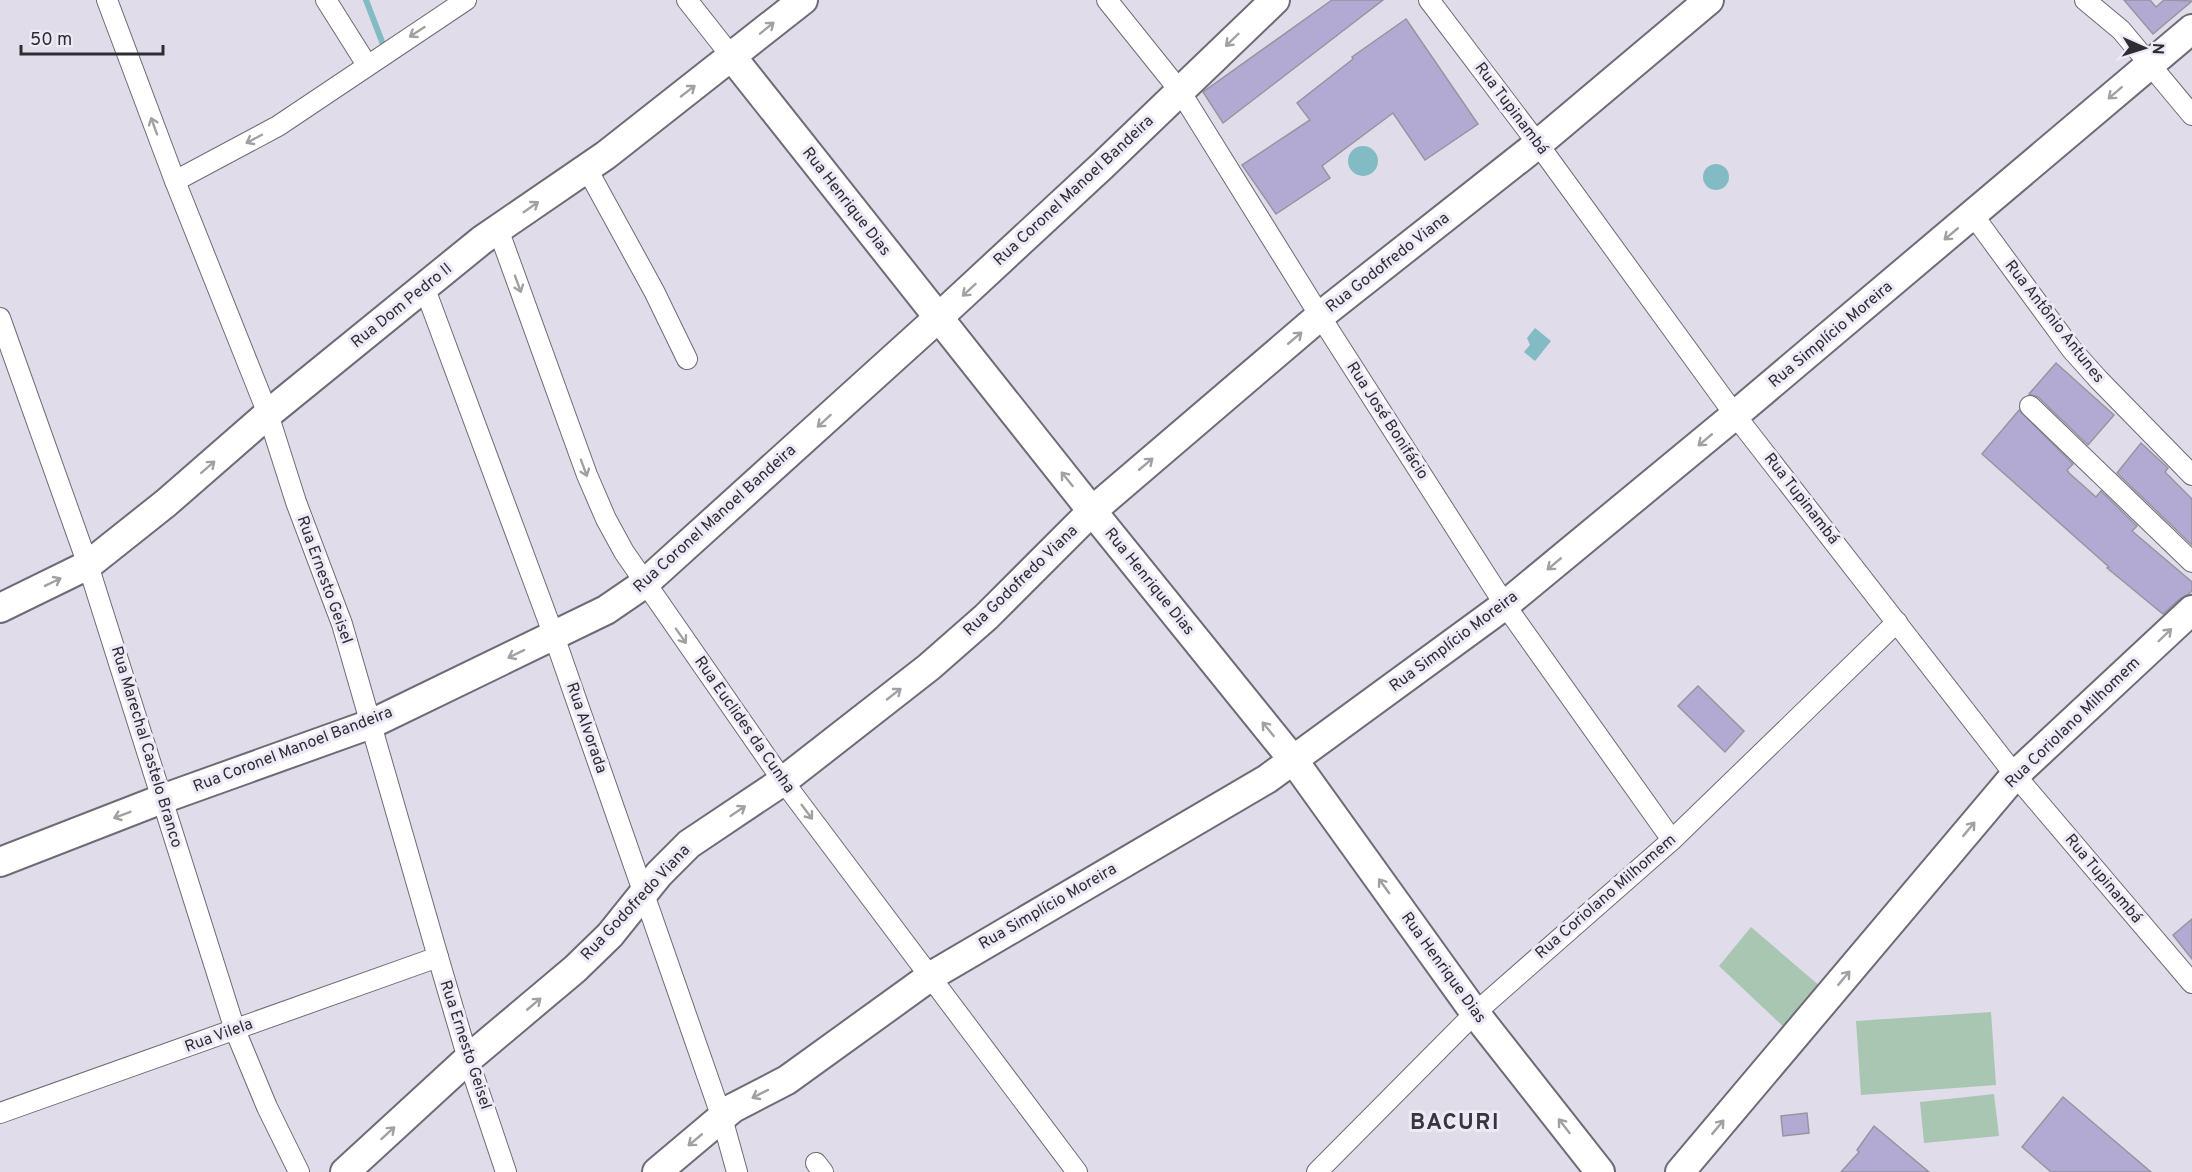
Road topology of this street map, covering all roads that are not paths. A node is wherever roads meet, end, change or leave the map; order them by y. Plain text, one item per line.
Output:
1 (107, 0) edge
2 (326, 0) edge
3 (466, 0) edge
4 (687, 0) edge
5 (803, 0) edge
6 (1107, 0) edge
7 (1275, 0) edge
8 (1429, 0) edge
9 (1709, 0) edge
10 (2085, 0) edge
11 (2192, 29) edge
12 (732, 57) junction
13 (2148, 64) junction
14 (367, 65) junction
15 (1180, 91) junction
16 (2192, 115) edge
17 (1538, 144) junction
18 (586, 168) junction
19 (174, 181) junction
20 (1973, 215) junction
21 (490, 235) junction
22 (432, 282) junction
23 (1320, 316) junction
24 (0, 318) edge
25 (938, 318) junction
26 (687, 359) dead end
27 (2030, 406) dead end
28 (268, 414) junction
29 (1735, 415) junction
30 (2192, 475) edge
31 (1092, 511) junction
32 (2192, 562) edge
33 (88, 565) junction
34 (644, 584) junction
35 (1505, 605) junction
36 (0, 608) edge
37 (2192, 610) edge
38 (1897, 622) junction
39 (561, 632) junction
40 (371, 724) junction
41 (1294, 761) junction
42 (2015, 775) junction
43 (783, 781) junction
44 (162, 799) junction
45 (1672, 840) junction
46 (0, 862) edge
47 (651, 883) junction
48 (438, 957) junction
49 (931, 976) junction
50 (2192, 983) edge
51 (1475, 1013) junction
52 (235, 1030) junction
53 (468, 1059) junction
54 (0, 1113) edge
55 (727, 1113) junction
56 (299, 1172) edge
57 (345, 1172) edge
58 (506, 1172) edge
59 (657, 1172) edge
60 (737, 1172) edge
61 (1077, 1172) edge
62 (1317, 1172) edge
63 (1600, 1172) edge
64 (1680, 1172) edge

19 -> 1 street, Rua Ernesto Geisel
2 - 14 street
3 -> 14 street
4 - 12 street, Rua Henrique Dias
12 -> 5 street, Rua Dom Pedro II
6 - 15 street, Rua José Bonifácio
7 -> 15 street, Rua Coronel Manoel Bandeira
8 - 17 street, Rua Tupinambá
9 - 17 street, Rua Godofredo Viana
10 - 13 street
11 - 13 street, Rua Simplício Moreira
18 -> 12 street, Rua Dom Pedro II
12 - 25 street, Rua Henrique Dias
13 - 16 street
13 -> 20 street, Rua Simplício Moreira
14 -> 19 street
15 - 23 street, Rua José Bonifácio
15 -> 25 street, Rua Coronel Manoel Bandeira
17 - 23 street, Rua Godofredo Viana
17 - 29 street, Rua Tupinambá
21 -> 18 street, Rua Dom Pedro II
18 - 26 street
19 - 28 street, Rua Ernesto Geisel
20 -> 29 street, Rua Simplício Moreira
20 - 30 street, Rua Antônio Antunes
21 - 22 street, Rua Dom Pedro II
21 -> 34 street, Rua Euclides da Cunha
22 - 28 street, Rua Dom Pedro II
22 - 39 street, Rua Alvorada
31 -> 23 street, Rua Godofredo Viana
23 - 35 street, Rua José Bonifácio
24 - 33 street, Rua Marechal Castelo Branco
31 -> 25 street, Rua Henrique Dias
25 -> 34 street, Rua Coronel Manoel Bandeira
27 - 32 street
33 -> 28 street, Rua Dom Pedro II
28 - 40 street, Rua Ernesto Geisel
29 -> 35 street, Rua Simplício Moreira
29 - 38 street, Rua Tupinambá
41 -> 31 street, Rua Henrique Dias
43 -> 31 street, Rua Godofredo Viana
36 -> 33 street, Rua Dom Pedro II
33 - 44 street, Rua Marechal Castelo Branco
34 - 39 street, Rua Coronel Manoel Bandeira
34 -> 43 street, Rua Euclides da Cunha
35 - 41 street, Rua Simplício Moreira
35 - 45 street, Rua José Bonifácio
42 -> 37 street, Rua Coriolano Milhomem
38 - 42 street, Rua Tupinambá
38 - 45 street, Rua Coriolano Milhomem
39 -> 40 street, Rua Coronel Manoel Bandeira
39 - 47 street, Rua Alvorada
40 - 44 street, Rua Coronel Manoel Bandeira
40 - 48 street, Rua Ernesto Geisel
41 - 49 street, Rua Simplício Moreira
51 -> 41 street, Rua Henrique Dias
42 - 50 street, Rua Tupinambá
64 -> 42 street, Rua Coriolano Milhomem
47 -> 43 street, Rua Godofredo Viana
43 -> 49 street, Rua Euclides da Cunha
44 -> 46 street, Rua Coronel Manoel Bandeira
44 - 52 street, Rua Marechal Castelo Branco
45 - 51 street, Rua Coriolano Milhomem
53 -> 47 street, Rua Godofredo Viana
47 - 55 street, Rua Alvorada
48 - 52 street, Rua Vilela
48 - 53 street, Rua Ernesto Geisel
49 -> 55 street, Rua Simplício Moreira
49 - 61 street, Rua Euclides da Cunha
51 - 62 street, Rua Coriolano Milhomem
63 -> 51 street, Rua Henrique Dias
52 - 54 street, Rua Vilela
52 - 56 street, Rua Marechal Castelo Branco
57 -> 53 street, Rua Godofredo Viana
53 - 58 street, Rua Ernesto Geisel
55 -> 59 street, Rua Simplício Moreira
55 - 60 street, Rua Alvorada

